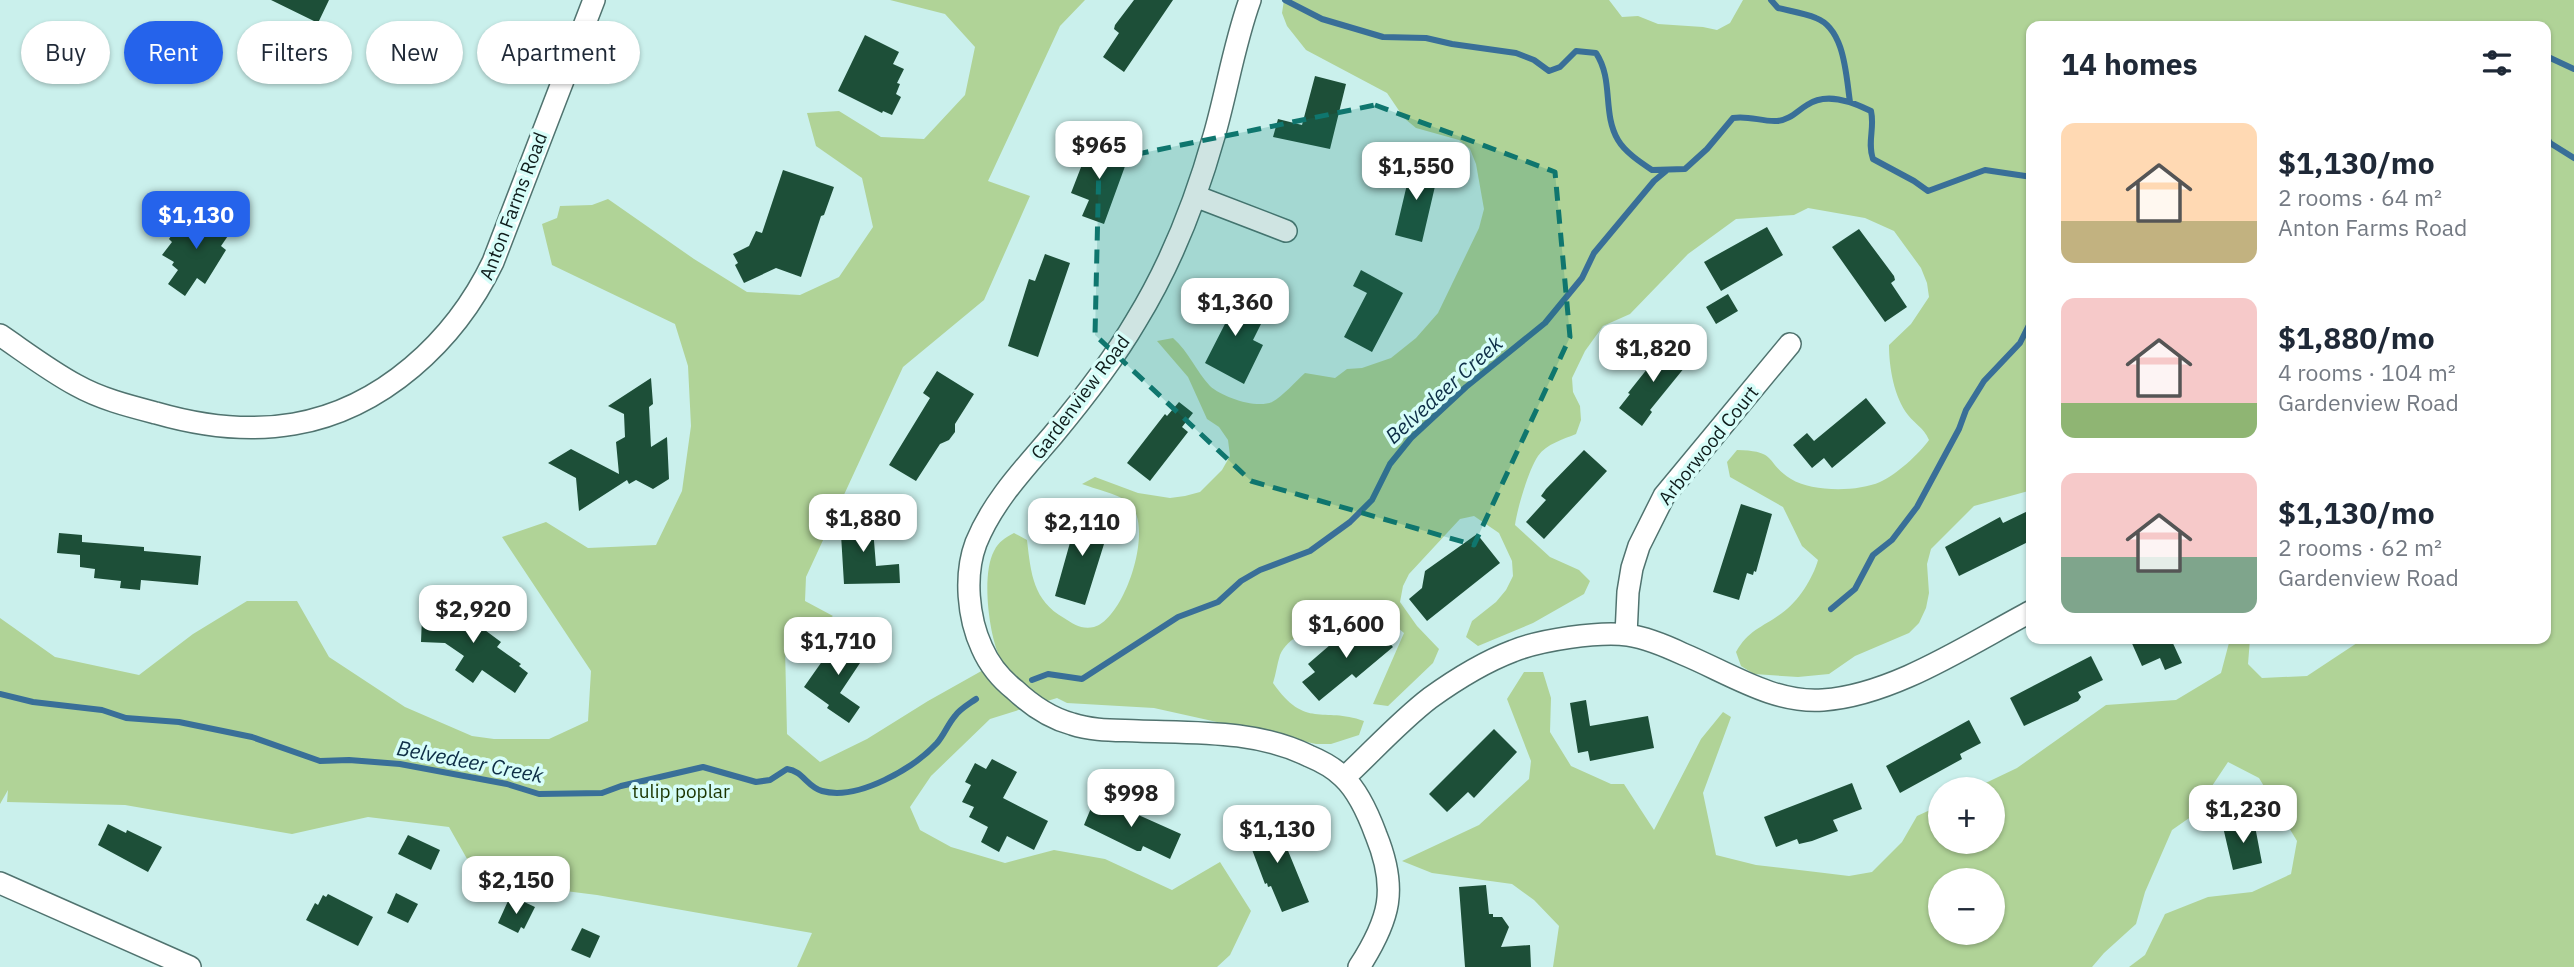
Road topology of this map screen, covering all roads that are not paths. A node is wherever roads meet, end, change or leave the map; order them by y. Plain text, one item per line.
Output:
1 (594, 0) edge
2 (1250, 0) edge
3 (1195, 196) junction
4 (1286, 231) dead end
5 (0, 335) edge
6 (1790, 344) dead end
7 (2026, 614) edge
8 (1626, 635) junction
9 (1344, 778) junction
10 (0, 883) edge
11 (190, 967) edge
12 (1359, 967) edge

1 - 5 street, Anton Farms Road
2 - 3 street, Gardenview Road
3 - 4 street
3 - 9 street, Gardenview Road
6 - 8 street, Arborwood Court
7 - 8 street
8 - 9 street
9 - 12 street, Gardenview Road
10 - 11 street

